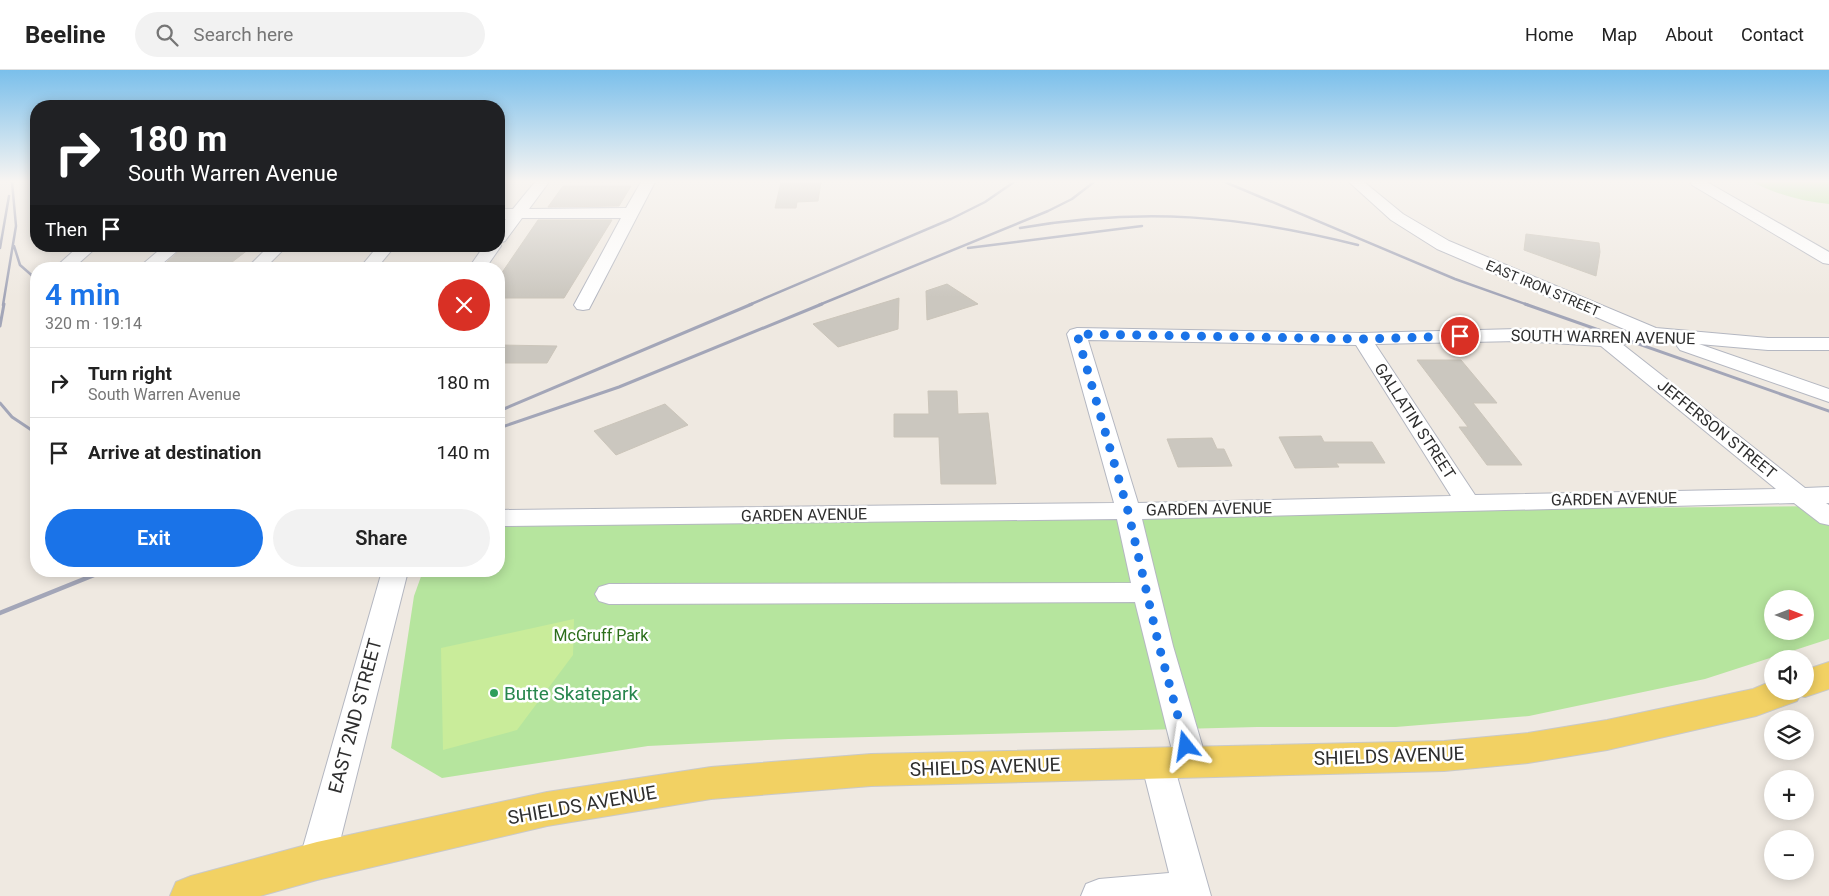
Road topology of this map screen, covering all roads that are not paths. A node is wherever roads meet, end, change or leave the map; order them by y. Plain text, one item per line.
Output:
1 (627, 221) edge
2 (1403, 221) edge
3 (1763, 221) edge
4 (85, 252) edge
5 (168, 252) edge
6 (272, 252) edge
7 (382, 252) edge
8 (1829, 259) edge
9 (76, 262) edge
10 (154, 262) edge
11 (262, 262) edge
12 (373, 262) edge
13 (583, 305) dead end
14 (1654, 334) junction
15 (1362, 339) junction
16 (1606, 340) junction
17 (1829, 344) edge
18 (1829, 396) edge
19 (1799, 495) junction
20 (1829, 495) edge
21 (1467, 502) junction
22 (1128, 511) junction
23 (1829, 517) edge
24 (505, 518) edge
25 (393, 577) edge
26 (1146, 592) junction
27 (609, 594) dead end
28 (1764, 699) edge
29 (1174, 762) junction
30 (317, 861) junction
31 (1192, 892) edge
32 (191, 896) edge
33 (1099, 896) edge

1 - 13 street
2 - 14 street, EAST IRON STREET
3 - 8 street
4 - 9 street
5 - 10 street
6 - 11 street
7 - 12 street
14 - 16 street, SOUTH WARREN AVENUE
14 - 17 street, SOUTH WARREN AVENUE
14 - 18 street, EAST IRON STREET
15 - 16 street, SOUTH WARREN AVENUE
15 - 21 street, GALLATIN STREET
15 - 22 street, SOUTH WARREN AVENUE
16 - 19 street, JEFFERSON STREET
19 - 20 street, GARDEN AVENUE
19 - 21 street, GARDEN AVENUE
19 - 23 street, JEFFERSON STREET
21 - 22 street, GARDEN AVENUE
22 - 24 street, GARDEN AVENUE
22 - 26 street
25 - 30 street, EAST 2ND STREET
26 - 27 street
26 - 29 street
28 - 29 main road, SHIELDS AVENUE
29 - 30 main road, SHIELDS AVENUE
29 - 31 street
30 - 32 main road, SHIELDS AVENUE
31 - 33 street

